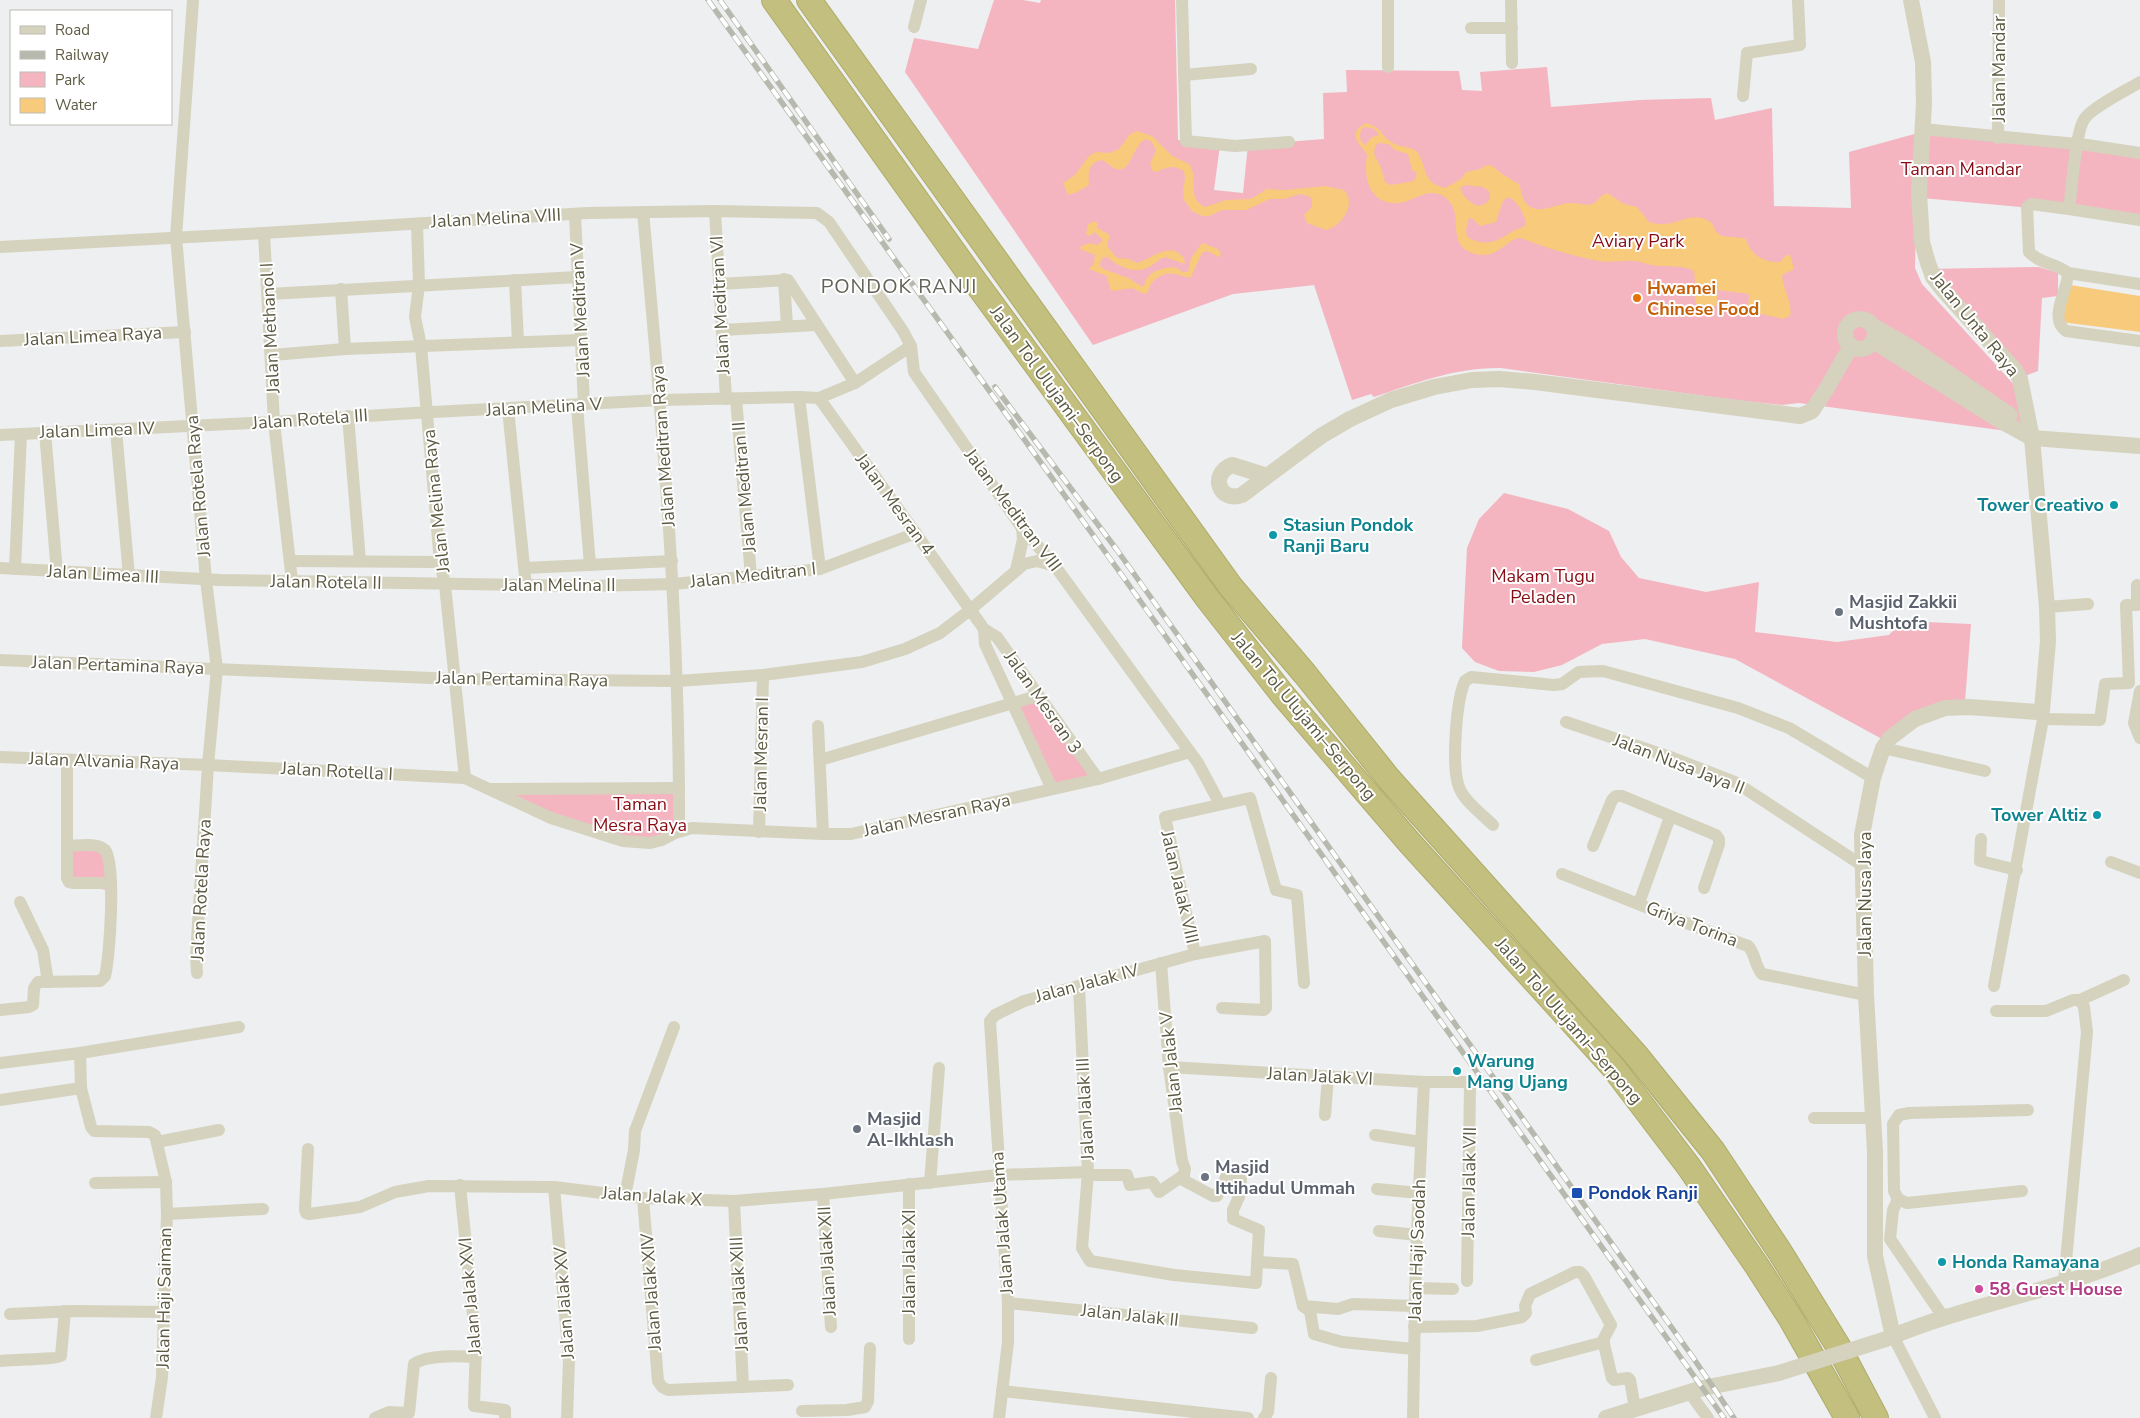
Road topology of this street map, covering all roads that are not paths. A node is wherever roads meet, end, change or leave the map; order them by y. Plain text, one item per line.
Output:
1 (193, 0) edge
2 (774, 0) edge
3 (809, 0) edge
4 (921, 0) edge
5 (1182, 0) edge
6 (1388, 0) edge
7 (1511, 0) edge
8 (1798, 0) edge
9 (1911, 0) edge
10 (1999, 0) edge
11 (914, 27) dead end
12 (1471, 28) dead end
13 (1512, 28) junction
14 (1512, 63) dead end
15 (1388, 67) dead end
16 (1251, 70) dead end
17 (1184, 75) junction
18 (2140, 82) edge
19 (1743, 96) dead end
20 (1922, 130) junction
21 (1998, 138) junction
22 (1290, 142) dead end
23 (2078, 144) junction
24 (2140, 153) edge
25 (2069, 210) junction
26 (715, 211) junction
27 (644, 212) junction
28 (817, 213) joint
29 (575, 214) junction
30 (2140, 220) edge
31 (417, 224) junction
32 (264, 233) junction
33 (176, 237) junction
34 (0, 247) edge
35 (2068, 273) junction
36 (578, 276) junction
37 (784, 279) junction
38 (515, 280) junction
39 (719, 284) junction
40 (2140, 284) edge
41 (420, 285) junction
42 (342, 289) junction
43 (269, 294) junction
44 (816, 325) junction
45 (787, 326) junction
46 (722, 330) junction
47 (185, 332) junction
48 (1873, 334) junction
49 (581, 340) junction
50 (0, 341) edge
51 (2140, 341) edge
52 (518, 342) junction
53 (421, 346) junction
54 (911, 346) junction
55 (1851, 346) junction
56 (345, 349) junction
57 (272, 354) junction
58 (856, 383) junction
59 (799, 397) junction
60 (819, 398) junction
61 (731, 399) junction
62 (660, 400) junction
63 (581, 406) junction
64 (508, 409) junction
65 (427, 412) junction
66 (348, 416) junction
67 (274, 422) junction
68 (193, 426) junction
69 (116, 430) junction
70 (46, 432) junction
71 (21, 434) junction
72 (0, 435) edge
73 (2032, 438) junction
74 (2140, 446) edge
75 (1242, 467) junction
76 (1267, 476) junction
77 (1246, 491) junction
78 (1022, 528) junction
79 (916, 533) junction
80 (290, 561) junction
81 (672, 561) junction
82 (360, 562) junction
83 (440, 562) junction
84 (631, 562) junction
85 (590, 565) junction
86 (1055, 566) junction
87 (0, 568) edge
88 (524, 568) junction
89 (15, 569) junction
90 (820, 569) junction
91 (1016, 570) junction
92 (57, 572) junction
93 (129, 576) junction
94 (751, 576) junction
95 (206, 580) junction
96 (292, 581) junction
97 (445, 584) junction
98 (674, 584) junction
99 (632, 585) junction
100 (2137, 585) dead end
101 (526, 586) junction
102 (2088, 604) dead end
103 (2047, 607) junction
104 (970, 610) junction
105 (984, 629) junction
106 (0, 660) edge
107 (217, 669) junction
108 (763, 675) junction
109 (455, 679) junction
110 (678, 681) junction
111 (2140, 692) edge
112 (1037, 696) junction
113 (1013, 703) junction
114 (2043, 714) junction
115 (1566, 722) dead end
116 (818, 726) dead end
117 (2140, 738) edge
118 (1884, 748) junction
119 (1190, 752) junction
120 (0, 757) edge
121 (67, 760) junction
122 (820, 760) junction
123 (208, 765) junction
124 (1985, 771) dead end
125 (465, 778) junction
126 (1873, 778) junction
127 (1098, 779) junction
128 (679, 788) junction
129 (488, 789) junction
130 (1052, 789) junction
131 (1220, 804) junction
132 (1670, 817) junction
133 (1494, 825) dead end
134 (679, 831) junction
135 (759, 832) junction
136 (823, 834) junction
137 (1981, 840) dead end
138 (67, 846) junction
139 (1593, 846) dead end
140 (2111, 862) dead end
141 (1862, 866) junction
142 (2017, 870) junction
143 (2140, 873) edge
144 (1562, 874) dead end
145 (111, 883) junction
146 (1704, 888) dead end
147 (20, 902) dead end
148 (1638, 903) junction
149 (1196, 954) junction
150 (1161, 963) junction
151 (197, 973) dead end
152 (2124, 980) dead end
153 (48, 982) junction
154 (1304, 983) dead end
155 (1079, 986) junction
156 (1994, 986) dead end
157 (1866, 995) junction
158 (2080, 1000) junction
159 (1222, 1008) dead end
160 (0, 1010) edge
161 (1996, 1011) dead end
162 (239, 1027) dead end
163 (674, 1027) dead end
164 (990, 1028) joint
165 (80, 1053) junction
166 (0, 1063) edge
167 (1169, 1067) junction
168 (939, 1068) dead end
169 (1328, 1077) junction
170 (1424, 1082) junction
171 (1469, 1084) joint
172 (81, 1088) junction
173 (0, 1100) edge
174 (2028, 1110) dead end
175 (1325, 1115) dead end
176 (1814, 1118) dead end
177 (1873, 1118) junction
178 (219, 1130) dead end
179 (1375, 1135) dead end
180 (157, 1142) junction
181 (1421, 1142) junction
182 (308, 1149) dead end
183 (1088, 1174) junction
184 (1184, 1175) junction
185 (998, 1176) junction
186 (166, 1182) junction
187 (95, 1183) dead end
188 (930, 1183) junction
189 (909, 1184) junction
190 (460, 1185) junction
191 (554, 1188) junction
192 (1377, 1189) dead end
193 (2022, 1191) dead end
194 (1419, 1193) junction
195 (823, 1194) junction
196 (625, 1196) junction
197 (644, 1198) junction
198 (1898, 1199) junction
199 (734, 1200) junction
200 (263, 1209) dead end
201 (166, 1214) junction
202 (1379, 1231) dead end
203 (1417, 1235) junction
204 (2140, 1255) edge
205 (1257, 1262) junction
206 (1467, 1281) dead end
207 (2064, 1283) junction
208 (1415, 1288) junction
209 (1453, 1289) dead end
210 (1008, 1303) junction
211 (1303, 1306) junction
212 (1415, 1306) junction
213 (65, 1311) junction
214 (164, 1312) junction
215 (10, 1314) dead end
216 (1944, 1318) junction
217 (1414, 1327) junction
218 (831, 1328) dead end
219 (1252, 1328) dead end
220 (1890, 1337) junction
221 (909, 1339) dead end
222 (1604, 1342) junction
223 (870, 1348) dead end
224 (1414, 1349) junction
225 (476, 1357) junction
226 (1536, 1360) dead end
227 (0, 1361) edge
228 (1271, 1378) dead end
229 (788, 1385) dead end
230 (743, 1387) junction
231 (1002, 1391) junction
232 (1689, 1392) junction
233 (1634, 1408) junction
234 (802, 1411) dead end
235 (847, 1414) edge
236 (158, 1418) edge
237 (375, 1418) edge
238 (504, 1418) edge
239 (567, 1418) edge
240 (999, 1418) edge
241 (1248, 1418) edge
242 (1264, 1418) edge
243 (1413, 1418) edge
244 (1606, 1418) edge
245 (1708, 1418) edge
246 (1847, 1418) edge
247 (1876, 1418) edge
248 (1935, 1418) edge

1 - 33 street, Jalan Rotela Raya
2 - 246 highway, Jalan Tol Ulujami–Serpong
3 - 247 highway, Jalan Tol Ulujami–Serpong
4 - 11 street
5 - 17 street
6 - 15 street
7 - 13 street
8 - 19 street
9 - 20 street, Jalan Unta Raya
10 - 21 street, Jalan Mandar
12 - 13 street
13 - 14 street
16 - 17 street
17 - 22 street
18 - 23 street
20 - 21 street
20 - 73 street, Jalan Unta Raya
21 - 23 street
23 - 24 street
23 - 25 street
25 - 30 street
25 - 35 street
26 - 27 street, Jalan Melina VIII
26 - 28 street, Jalan Melina VIII
26 - 39 street, Jalan Meditran VI
27 - 29 street, Jalan Melina VIII
27 - 62 street, Jalan Meditran Raya
28 - 54 street, Jalan Meditran VIII
29 - 31 street, Jalan Melina VIII
29 - 36 street, Jalan Meditran V
31 - 32 street, Jalan Melina VIII
31 - 41 street, Jalan Melina Raya
32 - 33 street, Jalan Melina VIII
32 - 43 street, Jalan Methanol I
33 - 34 street, Jalan Melina VIII
33 - 47 street, Jalan Rotela Raya
35 - 40 street
35 - 51 street
36 - 38 street
36 - 49 street, Jalan Meditran V
37 - 39 street
37 - 44 street
37 - 45 street
38 - 41 street
38 - 52 street
39 - 46 street, Jalan Meditran VI
41 - 42 street
41 - 53 street, Jalan Melina Raya
42 - 43 street
42 - 56 street
43 - 57 street, Jalan Methanol I
44 - 45 street
44 - 58 street
45 - 46 street
46 - 61 street, Jalan Meditran VI
47 - 50 street, Jalan Limea Raya
47 - 68 street, Jalan Rotela Raya
48 - 55 street
48 - 55 street
48 - 73 street
49 - 52 street
49 - 63 street, Jalan Meditran V
52 - 53 street
53 - 56 street
53 - 65 street, Jalan Melina Raya
54 - 58 street
54 - 78 street, Jalan Meditran VIII
55 - 76 street
56 - 57 street
57 - 67 street, Jalan Methanol I
58 - 60 street
59 - 60 street, Jalan Melina V
59 - 61 street, Jalan Melina V
59 - 90 street
60 - 79 street, Jalan Mesran 4
61 - 62 street, Jalan Melina V
61 - 94 street, Jalan Meditran II
62 - 63 street, Jalan Melina V
62 - 81 street, Jalan Meditran Raya
63 - 64 street, Jalan Melina V
63 - 85 street, Jalan Meditran V
64 - 65 street, Jalan Melina V
64 - 88 street
65 - 66 street, Jalan Rotela III
65 - 83 street, Jalan Melina Raya
66 - 67 street, Jalan Rotela III
66 - 82 street
67 - 68 street, Jalan Rotela III
67 - 80 street, Jalan Methanol I
68 - 69 street, Jalan Limea IV
68 - 95 street, Jalan Rotela Raya
69 - 70 street, Jalan Limea IV
69 - 93 street
70 - 71 street, Jalan Limea IV
70 - 92 street
71 - 72 street, Jalan Limea IV
71 - 89 street
73 - 74 street
73 - 103 street
75 - 76 street
75 - 77 street
75 - 77 street
76 - 77 street
78 - 86 street, Jalan Meditran VIII
78 - 91 street
79 - 90 street, Jalan Meditran I
79 - 104 street, Jalan Mesran 4
80 - 82 street
80 - 96 street, Jalan Methanol I
81 - 84 street, Jalan Melina II
81 - 98 street, Jalan Meditran Raya
82 - 83 street
83 - 97 street, Jalan Melina Raya
84 - 85 street, Jalan Melina II
84 - 99 street
85 - 88 street, Jalan Melina II
86 - 91 street, Jalan Pertamina Raya
86 - 119 street, Jalan Meditran VIII
87 - 89 street, Jalan Limea III
88 - 101 street
89 - 92 street, Jalan Limea III
90 - 94 street, Jalan Meditran I
91 - 104 street, Jalan Pertamina Raya
92 - 93 street, Jalan Limea III
93 - 95 street, Jalan Limea III
94 - 98 street, Jalan Meditran I
95 - 96 street, Jalan Rotela II
95 - 107 street, Jalan Rotela Raya
96 - 97 street, Jalan Rotela II
97 - 101 street, Jalan Melina II
97 - 109 street, Jalan Melina Raya
98 - 99 street, Jalan Melina II
98 - 110 street, Jalan Meditran Raya
99 - 101 street, Jalan Melina II
100 - 114 street
102 - 103 street
103 - 114 street
104 - 105 street, Jalan Mesran 3
104 - 108 street, Jalan Pertamina Raya
105 - 112 street, Jalan Mesran 3
105 - 113 street, Jalan Mesran 3
106 - 107 street, Jalan Pertamina Raya
107 - 109 street, Jalan Pertamina Raya
107 - 123 street, Jalan Rotela Raya
108 - 110 street, Jalan Pertamina Raya
108 - 135 street, Jalan Mesran I
109 - 110 street, Jalan Pertamina Raya
109 - 125 street, Jalan Melina Raya
110 - 128 street
111 - 117 street
112 - 113 street
112 - 127 street, Jalan Mesran 3
113 - 122 street
113 - 130 street, Jalan Mesran 3
114 - 118 street, Jalan Nusa Jaya
114 - 142 street
115 - 141 street, Jalan Nusa Jaya II
116 - 122 street
118 - 124 street
118 - 126 street, Jalan Nusa Jaya
119 - 127 street, Jalan Mesran Raya
119 - 131 street, Jalan Meditran VIII
120 - 121 street, Jalan Alvania Raya
121 - 123 street, Jalan Alvania Raya
121 - 138 street
122 - 136 street
123 - 125 street, Jalan Rotella I
123 - 151 street, Jalan Rotela Raya
125 - 129 street, Jalan Mesran Raya
126 - 133 street
126 - 141 street, Jalan Nusa Jaya
127 - 130 street, Jalan Mesran Raya
128 - 129 street
128 - 134 street
129 - 134 street, Jalan Mesran Raya
130 - 136 street, Jalan Mesran Raya
131 - 149 street, Jalan Jalak VIII
131 - 154 street
132 - 139 street
132 - 146 street
132 - 148 street
134 - 135 street, Jalan Mesran Raya
135 - 136 street, Jalan Mesran Raya
137 - 142 street
138 - 145 street
138 - 145 street
140 - 143 street
141 - 157 street, Jalan Nusa Jaya
142 - 156 street
144 - 148 street, Griya Torina
145 - 153 street
147 - 153 street
148 - 157 street, Griya Torina
149 - 150 street, Jalan Jalak IV
149 - 159 street, Jalan Jalak IV
150 - 155 street, Jalan Jalak IV
150 - 167 street, Jalan Jalak V
152 - 158 street
153 - 160 street
155 - 164 street, Jalan Jalak IV
155 - 183 street, Jalan Jalak III
157 - 177 street, Jalan Nusa Jaya
158 - 161 street
158 - 207 street
162 - 165 street
163 - 196 street
164 - 185 street, Jalan Jalak Utama
165 - 166 street
165 - 172 street
167 - 169 street, Jalan Jalak VI
167 - 184 street, Jalan Jalak V
168 - 188 street
169 - 170 street, Jalan Jalak VI
169 - 175 street
170 - 171 street, Jalan Jalak VI
170 - 181 street, Jalan Haji Saodah
171 - 206 street, Jalan Jalak VII
172 - 173 street
172 - 180 street
174 - 198 street
176 - 177 street
177 - 220 street, Jalan Nusa Jaya
178 - 180 street
179 - 181 street
180 - 186 street
181 - 194 street, Jalan Haji Saodah
182 - 190 street, Jalan Jalak X
183 - 184 street
183 - 185 street, Jalan Jalak III
183 - 205 street
184 - 205 street
185 - 188 street, Jalan Jalak X
185 - 210 street, Jalan Jalak Utama
186 - 187 street
186 - 201 street
188 - 189 street, Jalan Jalak X
189 - 195 street, Jalan Jalak X
189 - 221 street, Jalan Jalak XI
190 - 191 street, Jalan Jalak X
190 - 225 street, Jalan Jalak XVI
191 - 196 street, Jalan Jalak X
191 - 239 street, Jalan Jalak XV
192 - 194 street
193 - 198 street
194 - 203 street, Jalan Haji Saodah
195 - 199 street, Jalan Jalak X
195 - 218 street, Jalan Jalak XII
196 - 197 street, Jalan Jalak X
197 - 199 street, Jalan Jalak X
197 - 230 street, Jalan Jalak XIV
198 - 216 street
199 - 230 street, Jalan Jalak XIII
200 - 201 street, Jalan Haji Saiman
201 - 214 street, Jalan Haji Saiman
202 - 203 street
203 - 208 street, Jalan Haji Saodah
204 - 207 street
205 - 211 street
207 - 216 street
208 - 209 street
208 - 212 street, Jalan Haji Saodah
210 - 219 street, Jalan Jalak II
210 - 231 street, Jalan Jalak Utama
211 - 212 street
211 - 224 street
212 - 217 street, Jalan Haji Saodah
213 - 214 street
213 - 215 street
213 - 227 street
214 - 236 street, Jalan Haji Saiman
216 - 220 street
217 - 222 street
217 - 224 street, Jalan Haji Saodah
220 - 232 street, bridge
220 - 248 street
222 - 226 street
222 - 233 street
223 - 235 street
224 - 243 street, Jalan Haji Saodah
225 - 237 street
225 - 238 street, Jalan Jalak XVI
228 - 242 street
229 - 230 street
231 - 240 street, Jalan Jalak Utama
231 - 241 street
232 - 233 street
232 - 245 street
233 - 244 street
234 - 235 street

